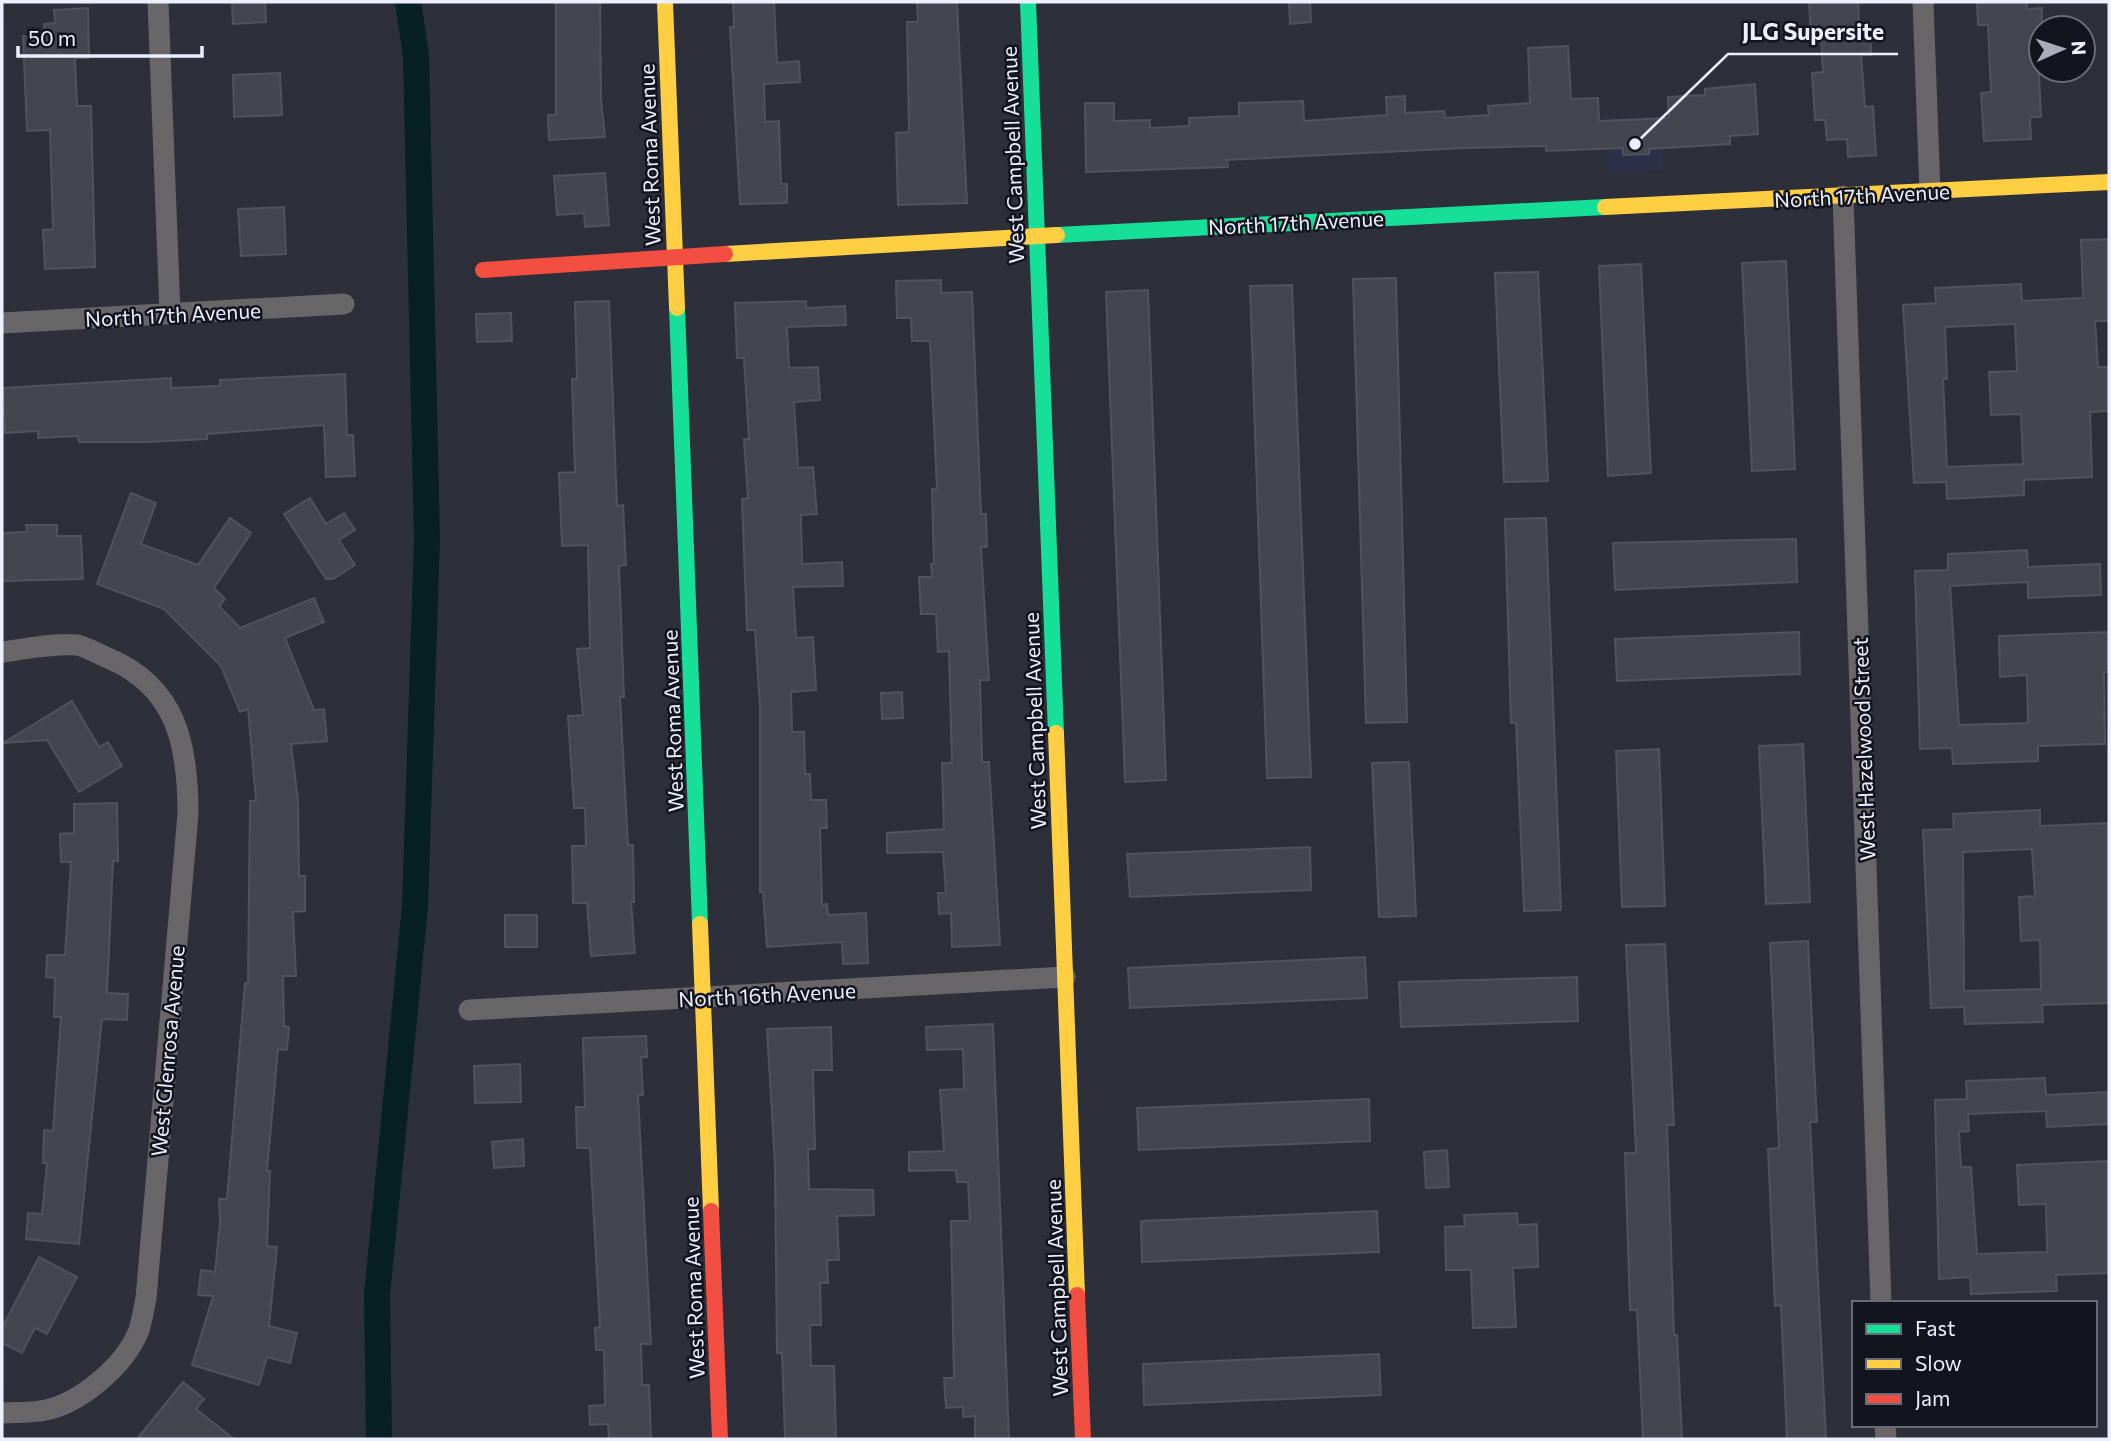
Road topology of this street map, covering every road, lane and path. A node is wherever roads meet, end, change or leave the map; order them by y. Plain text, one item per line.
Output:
1 (158, 2) edge
2 (665, 2) edge
3 (1028, 2) edge
4 (1923, 2) edge
5 (2109, 182) edge
6 (1930, 192) junction
7 (1843, 195) junction
8 (1036, 236) junction
9 (674, 257) junction
10 (484, 270) dead end
11 (344, 304) dead end
12 (170, 313) junction
13 (2, 323) edge
14 (2, 652) edge
15 (1065, 977) junction
16 (704, 997) junction
17 (469, 1010) dead end
18 (1881, 1301) edge
19 (2, 1413) edge
20 (720, 1439) edge
21 (1083, 1439) edge

1 - 12 street
2 - 9 street, West Roma Avenue
3 - 8 street, West Campbell Avenue
4 - 6 street
5 - 6 street, North 17th Avenue
6 - 7 street, North 17th Avenue
7 - 8 street, North 17th Avenue
7 - 18 street, West Hazelwood Street
8 - 9 street, North 17th Avenue
8 - 15 street, West Campbell Avenue
9 - 10 street, North 17th Avenue
9 - 16 street, West Roma Avenue
11 - 12 street, North 17th Avenue
12 - 13 street, North 17th Avenue
14 - 19 street, West Glenrosa Avenue
15 - 16 street, North 16th Avenue
15 - 21 street, West Campbell Avenue
16 - 17 street, North 16th Avenue
16 - 20 street, West Roma Avenue

